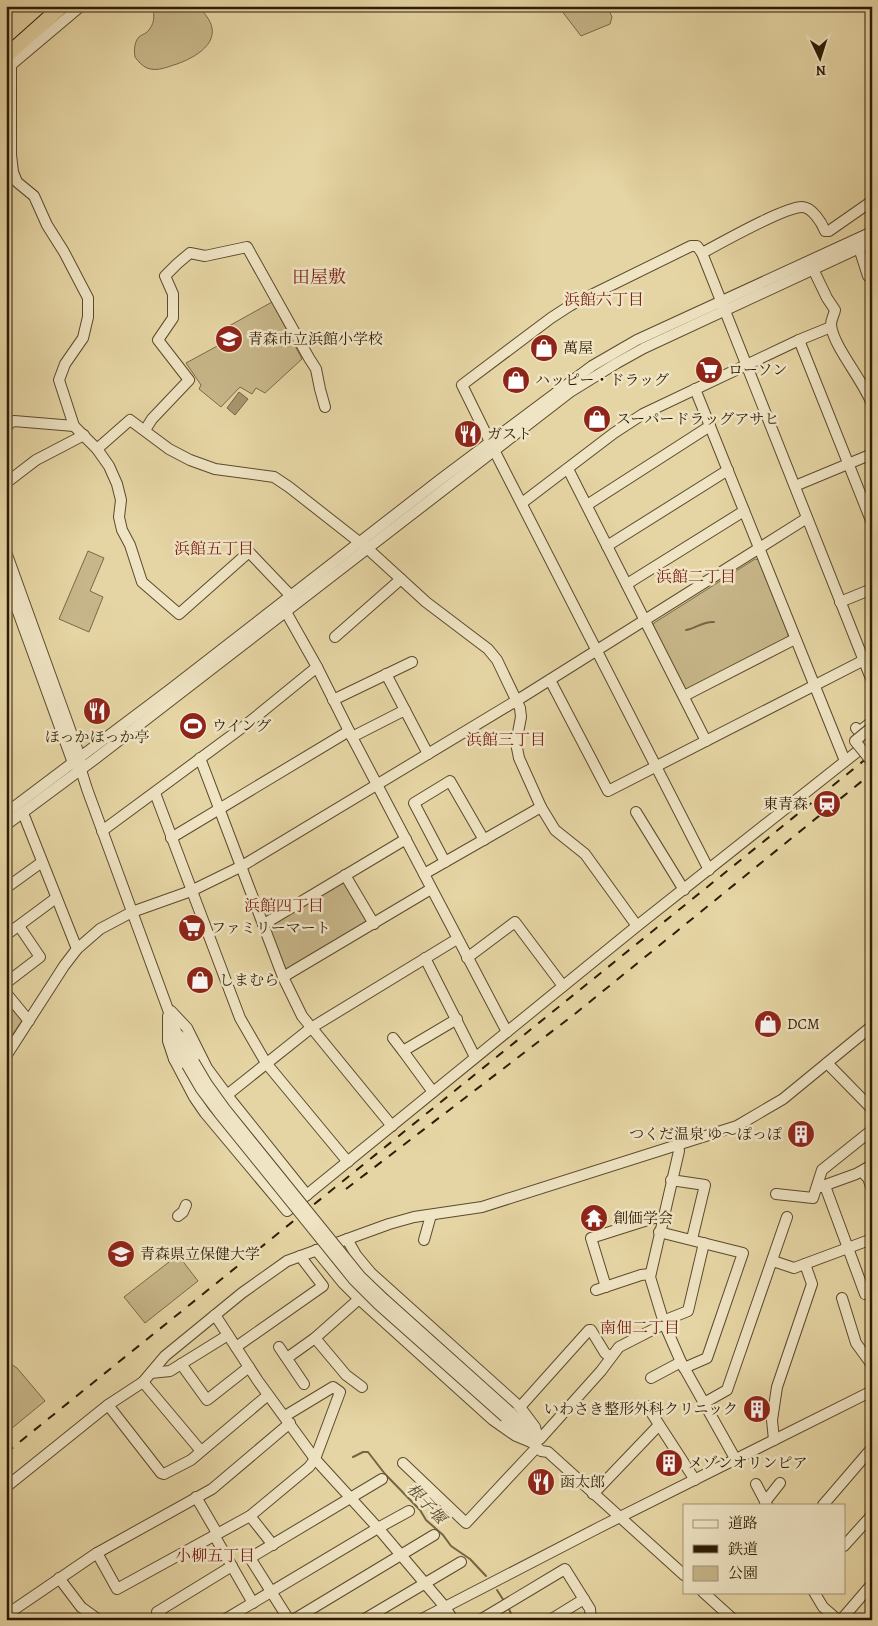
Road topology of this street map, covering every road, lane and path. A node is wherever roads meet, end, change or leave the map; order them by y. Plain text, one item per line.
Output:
1 (62, 6) edge
2 (81, 6) edge
3 (8, 59) edge
4 (872, 201) edge
5 (872, 232) edge
6 (872, 242) edge
7 (859, 248) junction
8 (702, 253) junction
9 (813, 269) junction
10 (872, 274) edge
11 (723, 306) junction
12 (831, 327) junction
13 (799, 340) junction
14 (747, 366) junction
15 (695, 389) junction
16 (872, 404) edge
17 (326, 407) dead end
18 (74, 426) junction
19 (710, 426) junction
20 (6, 428) edge
21 (145, 430) junction
22 (84, 435) junction
23 (492, 446) junction
24 (97, 449) junction
25 (872, 454) edge
26 (848, 464) junction
27 (568, 469) junction
28 (728, 470) junction
29 (6, 483) edge
30 (795, 486) junction
31 (522, 503) junction
32 (587, 504) junction
33 (744, 511) junction
34 (807, 518) junction
35 (872, 523) edge
36 (359, 542) junction
37 (607, 546) junction
38 (758, 548) junction
39 (368, 549) junction
40 (6, 552) edge
41 (6, 579) edge
42 (402, 579) junction
43 (627, 584) junction
44 (872, 589) edge
45 (290, 595) junction
46 (840, 602) junction
47 (286, 612) junction
48 (645, 620) junction
49 (335, 637) dead end
50 (795, 639) junction
51 (596, 650) junction
52 (868, 658) edge
53 (412, 662) dead end
54 (317, 667) junction
55 (386, 674) junction
56 (550, 680) junction
57 (872, 681) edge
58 (814, 686) junction
59 (684, 696) junction
60 (333, 700) junction
61 (516, 701) junction
62 (405, 710) junction
63 (872, 722) edge
64 (872, 727) edge
65 (856, 728) dead end
66 (350, 734) junction
67 (872, 740) edge
68 (706, 741) junction
69 (428, 754) junction
70 (200, 758) junction
71 (844, 761) junction
72 (872, 762) edge
73 (78, 763) junction
74 (656, 766) junction
75 (377, 784) junction
76 (155, 793) junction
77 (541, 807) junction
78 (219, 809) junction
79 (636, 812) dead end
80 (6, 813) edge
81 (22, 813) junction
82 (6, 825) edge
83 (102, 831) junction
84 (171, 838) junction
85 (406, 839) junction
86 (484, 840) junction
87 (42, 862) junction
88 (446, 862) junction
89 (242, 866) junction
90 (709, 870) junction
91 (424, 874) junction
92 (345, 875) junction
93 (6, 888) edge
94 (431, 889) junction
95 (684, 890) junction
96 (191, 892) junction
97 (56, 898) junction
98 (132, 912) junction
99 (264, 924) junction
100 (374, 924) junction
101 (19, 926) junction
102 (637, 926) junction
103 (6, 935) edge
104 (457, 939) junction
105 (77, 949) junction
106 (425, 958) junction
107 (468, 958) junction
108 (283, 977) junction
109 (6, 983) edge
110 (563, 986) junction
111 (6, 992) edge
112 (168, 1007) junction
113 (457, 1019) junction
114 (29, 1021) junction
115 (872, 1026) edge
116 (311, 1028) junction
117 (506, 1032) junction
118 (177, 1034) junction
119 (393, 1038) dead end
120 (403, 1051) junction
121 (6, 1056) edge
122 (178, 1056) junction
123 (476, 1057) junction
124 (191, 1063) junction
125 (266, 1063) junction
126 (827, 1063) junction
127 (434, 1092) junction
128 (227, 1095) junction
129 (870, 1103) edge
130 (392, 1126) junction
131 (872, 1130) edge
132 (678, 1145) junction
133 (348, 1162) junction
134 (872, 1165) edge
135 (862, 1172) junction
136 (671, 1180) junction
137 (821, 1186) junction
138 (872, 1189) edge
139 (776, 1194) dead end
140 (306, 1195) junction
141 (186, 1205) dead end
142 (431, 1215) junction
143 (178, 1216) dead end
144 (788, 1217) dead end
145 (662, 1218) junction
146 (659, 1232) junction
147 (346, 1238) junction
148 (692, 1239) junction
149 (872, 1239) edge
150 (424, 1240) dead end
151 (704, 1242) junction
152 (848, 1248) junction
153 (316, 1250) junction
154 (300, 1256) junction
155 (772, 1261) junction
156 (805, 1264) junction
157 (650, 1274) junction
158 (872, 1292) edge
159 (842, 1298) dead end
160 (360, 1299) junction
161 (215, 1315) junction
162 (664, 1323) junction
163 (228, 1335) junction
164 (315, 1338) junction
165 (236, 1347) junction
166 (279, 1347) dead end
167 (611, 1357) junction
168 (286, 1358) junction
169 (181, 1364) junction
170 (682, 1365) junction
171 (872, 1365) edge
172 (249, 1367) junction
173 (151, 1374) junction
174 (651, 1378) dead end
175 (143, 1382) junction
176 (304, 1384) dead end
177 (362, 1387) dead end
178 (871, 1394) edge
179 (268, 1395) junction
180 (704, 1403) junction
181 (108, 1405) junction
182 (647, 1406) dead end
183 (512, 1412) junction
184 (288, 1420) junction
185 (659, 1425) junction
186 (774, 1440) junction
187 (537, 1442) junction
188 (872, 1448) edge
189 (201, 1451) junction
190 (315, 1459) junction
191 (736, 1460) junction
192 (403, 1463) dead end
193 (382, 1480) dead end
194 (694, 1480) junction
195 (780, 1483) dead end
196 (756, 1484) dead end
197 (6, 1487) edge
198 (593, 1494) junction
199 (196, 1497) junction
200 (351, 1499) junction
201 (766, 1503) edge
202 (824, 1504) edge
203 (409, 1511) dead end
204 (872, 1515) edge
205 (250, 1516) junction
206 (620, 1518) junction
207 (378, 1528) junction
208 (216, 1534) junction
209 (434, 1535) dead end
210 (846, 1544) edge
211 (273, 1545) junction
212 (97, 1553) junction
213 (401, 1555) junction
214 (461, 1562) dead end
215 (232, 1566) junction
216 (683, 1574) edge
217 (60, 1578) junction
218 (425, 1583) junction
219 (872, 1584) edge
220 (272, 1592) junction
221 (705, 1594) edge
222 (815, 1594) edge
223 (584, 1599) junction
224 (253, 1602) junction
225 (445, 1607) junction
226 (9, 1613) edge
227 (99, 1620) edge
228 (165, 1620) edge
229 (224, 1620) edge
230 (289, 1620) edge
231 (293, 1620) edge
232 (363, 1620) edge
233 (420, 1620) edge
234 (453, 1620) edge
235 (480, 1620) edge
236 (550, 1620) edge
237 (591, 1620) edge
238 (734, 1620) edge
239 (840, 1620) edge

1 - 3 highway
2 - 3 street
3 - 18 street
4 - 8 street
5 - 11 street
6 - 7 street
7 - 9 street
7 - 10 street
8 - 11 street
8 - 23 street
9 - 11 street
9 - 12 street
11 - 14 street
11 - 23 street
12 - 13 street
12 - 16 street
13 - 14 street
13 - 26 street
14 - 15 street
14 - 30 street
15 - 19 street
15 - 27 street
17 - 21 street
18 - 20 street
18 - 22 street
19 - 28 street
19 - 32 street
21 - 24 street
21 - 36 street
22 - 24 street
22 - 29 street
23 - 31 street
23 - 36 street
23 - 39 street
24 - 45 street
25 - 26 street
26 - 30 street
26 - 35 street
27 - 31 street
27 - 32 street
28 - 33 street
28 - 37 street
30 - 34 street
31 - 51 street
32 - 37 street
33 - 38 street
33 - 43 street
34 - 38 street
34 - 46 street
36 - 39 street
36 - 45 street
37 - 43 street
38 - 48 street
38 - 50 street
39 - 42 street
39 - 47 street
40 - 73 street
41 - 73 street
42 - 49 street
42 - 61 street
43 - 48 street
44 - 46 street
45 - 73 street
46 - 52 street
47 - 54 street
47 - 73 street
48 - 51 street
48 - 59 street
50 - 58 street
50 - 59 street
51 - 56 street
51 - 74 street
52 - 57 street
52 - 58 street
53 - 55 street
54 - 60 street
54 - 70 street
55 - 60 street
55 - 62 street
56 - 61 street
56 - 74 street
58 - 68 street
58 - 71 street
59 - 68 street
60 - 66 street
61 - 69 street
61 - 77 street
62 - 66 street
62 - 69 street
63 - 65 street
64 - 72 street, bridge
66 - 75 street
66 - 78 street
67 - 71 street
68 - 74 street
69 - 75 street
70 - 76 street
70 - 78 street
71 - 90 street
73 - 80 street
73 - 81 street
73 - 83 street
74 - 90 street
75 - 85 street
75 - 89 street
76 - 83 street
76 - 84 street
77 - 86 street
77 - 102 street
78 - 84 street
78 - 89 street
79 - 95 street
81 - 82 street
81 - 87 street
83 - 98 street
84 - 96 street
85 - 91 street
85 - 92 street
86 - 88 street
86 - 88 street
87 - 93 street
87 - 97 street
88 - 91 street
89 - 96 street
89 - 99 street
90 - 95 street
91 - 94 street
92 - 99 street
92 - 100 street
94 - 100 street
94 - 104 street
95 - 102 street
96 - 98 street
96 - 125 street
97 - 101 street
97 - 105 street
98 - 105 street
98 - 112 street
99 - 108 street
100 - 108 street
101 - 103 street
101 - 109 street
102 - 110 street
104 - 106 street
104 - 107 street
105 - 114 street
106 - 113 street
106 - 116 street
107 - 110 street
107 - 117 street
108 - 116 street
110 - 117 street
111 - 114 street
112 - 118 street
112 - 122 street
112 - 128 street
113 - 120 street
113 - 123 street
114 - 121 street
115 - 126 street
116 - 125 street
116 - 130 street
117 - 123 street
118 - 122 street
118 - 124 street
119 - 120 street
120 - 127 street
122 - 124 street
122 - 140 street
123 - 127 street
124 - 183 street, bridge
125 - 128 street
125 - 133 street
126 - 129 street
126 - 132 street
127 - 130 street
128 - 140 street
130 - 133 street
131 - 137 street
132 - 136 street
132 - 142 street
133 - 140 street
134 - 135 street
135 - 137 street
135 - 138 street
136 - 145 street
136 - 148 street
137 - 139 street
137 - 152 street
141 - 143 street
142 - 147 street
142 - 150 street
144 - 155 street
145 - 146 street
145 - 157 street
146 - 148 street
146 - 157 street
147 - 153 street
147 - 183 street
148 - 151 street
149 - 152 street
151 - 162 street
151 - 170 street
152 - 156 street
152 - 158 street
153 - 154 street
153 - 160 street
154 - 161 street
154 - 165 street
155 - 156 street
155 - 180 street
156 - 186 street
157 - 162 street
159 - 171 street
160 - 164 street
160 - 187 street
161 - 163 street
161 - 173 street
162 - 167 street
162 - 170 street
163 - 165 street
163 - 169 street
164 - 168 street
164 - 177 street
165 - 172 street
166 - 168 street
167 - 183 street
167 - 187 street
168 - 176 street
169 - 172 street
169 - 173 street
170 - 174 street
170 - 180 street
172 - 179 street
173 - 175 street
175 - 181 street
175 - 189 street
178 - 186 street
179 - 184 street
179 - 189 street
180 - 191 street
181 - 189 street
181 - 197 street
182 - 185 street
183 - 187 street
183 - 187 street
184 - 190 street
184 - 190 street
184 - 199 street
185 - 194 street
185 - 198 street
186 - 191 street
187 - 192 street
187 - 198 street
188 - 202 street
190 - 200 street
190 - 205 street
191 - 194 street
193 - 200 street
194 - 206 street
195 - 201 street
196 - 201 street
198 - 206 street
199 - 208 street
199 - 212 street
200 - 207 street
200 - 211 street
203 - 207 street
204 - 210 street
205 - 208 street
205 - 211 street
206 - 216 street
206 - 225 street
207 - 213 street
207 - 220 street
208 - 212 street
208 - 215 street
209 - 213 street
211 - 220 street
212 - 217 street
213 - 218 street
213 - 231 street
214 - 218 street
215 - 224 street
215 - 228 street
217 - 226 street
217 - 227 street
218 - 225 street
218 - 232 street
219 - 239 street
220 - 224 street
220 - 230 street
221 - 238 street
222 - 239 street
223 - 235 street
223 - 236 street
223 - 237 street
224 - 229 street
225 - 233 street
225 - 234 street

